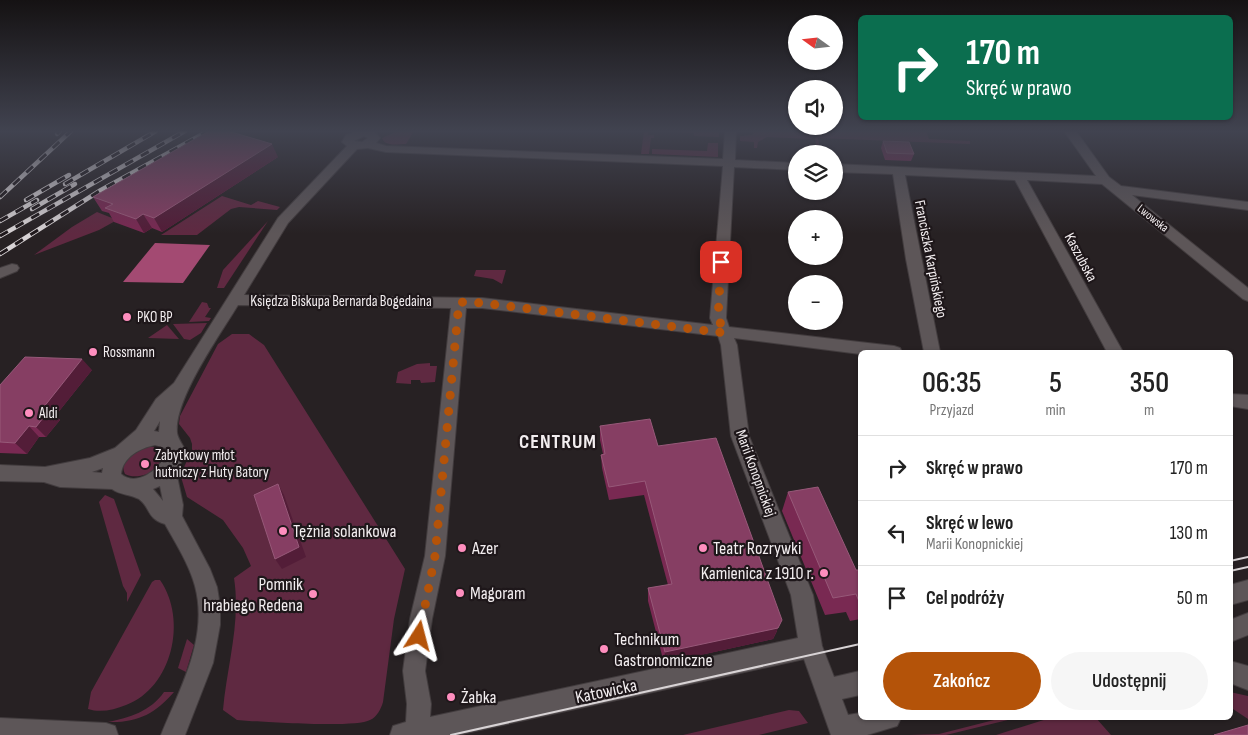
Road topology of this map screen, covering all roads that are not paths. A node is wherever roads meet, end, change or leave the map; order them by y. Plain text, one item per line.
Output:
1 (335, 165) edge
2 (730, 165) edge
3 (773, 165) edge
4 (1094, 165) edge
5 (788, 166) edge
6 (843, 168) edge
7 (898, 171) junction
8 (1019, 176) junction
9 (1105, 180) junction
10 (1119, 190) junction
11 (1248, 206) edge
12 (1248, 296) edge
13 (234, 300) junction
14 (459, 302) junction
15 (725, 333) junction
16 (876, 350) edge
17 (932, 350) edge
18 (1114, 350) edge
19 (180, 387) junction
20 (1233, 400) edge
21 (1248, 402) edge
22 (169, 440) junction
23 (126, 449) junction
24 (167, 471) junction
25 (0, 473) edge
26 (44, 474) junction
27 (121, 484) junction
28 (172, 517) junction
29 (1248, 590) edge
30 (1233, 594) edge
31 (1248, 624) edge
32 (1233, 630) edge
33 (811, 646) junction
34 (1233, 673) edge
35 (1248, 678) edge
36 (858, 683) edge
37 (827, 690) junction
38 (882, 720) edge
39 (0, 730) edge
40 (842, 732) edge
41 (409, 734) edge
42 (106, 735) edge
43 (173, 735) edge

1 - 13 street
2 - 15 street, Marii Konopnickiej
3 - 5 street
4 - 9 street, Lwowska
6 - 7 street
7 - 8 street
7 - 17 street, Franciszka Karpińskiego
8 - 9 street
8 - 18 street, Kaszubska
9 - 10 street, Lwowska
10 - 11 street
10 - 12 street, Lwowska
13 - 14 street, Księdza Biskupa Bernarda Bogedaina
13 - 19 street
14 - 15 street, Księdza Biskupa Bernarda Bogedaina
14 - 41 street
15 - 16 street, Księdza Biskupa Bernarda Bogedaina
15 - 33 street, Marii Konopnickiej
19 - 22 street
19 - 23 street
20 - 21 street
22 - 23 street
22 - 24 street
23 - 26 street
23 - 27 street
24 - 27 street
24 - 28 street
25 - 26 street
26 - 27 street
27 - 28 street
28 - 43 street
29 - 30 street
31 - 32 street
33 - 37 street, Marii Konopnickiej
33 - 41 street, Katowicka
34 - 35 street
36 - 37 street
37 - 40 street
38 - 40 street
39 - 42 street

